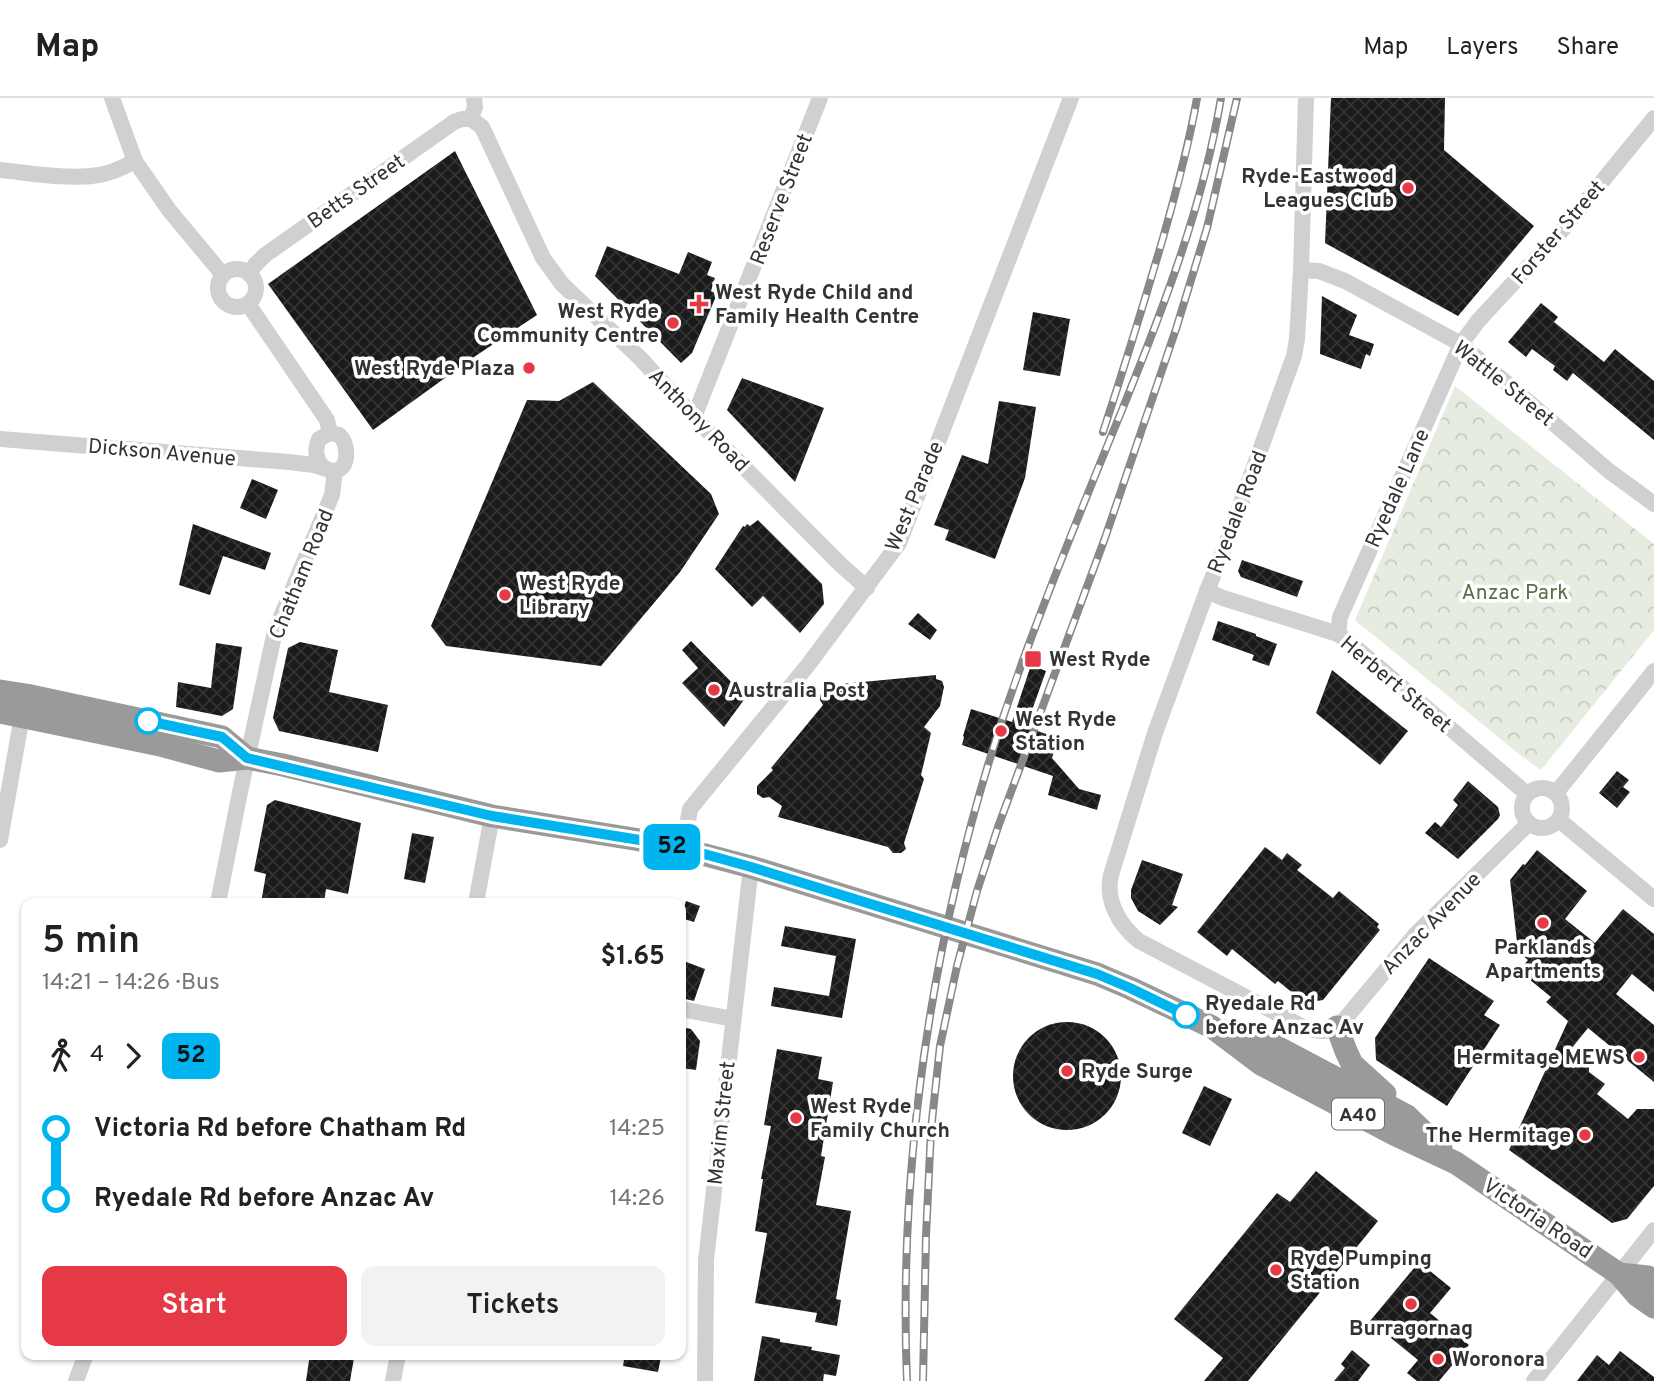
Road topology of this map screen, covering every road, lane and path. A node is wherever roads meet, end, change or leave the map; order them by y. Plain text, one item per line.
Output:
1 (112, 98) edge
2 (474, 98) edge
3 (820, 98) edge
4 (1071, 98) edge
5 (1306, 98) edge
6 (1654, 118) edge
7 (471, 119) junction
8 (135, 161) junction
9 (0, 170) edge
10 (1301, 270) junction
11 (249, 274) junction
12 (223, 275) junction
13 (248, 304) junction
14 (1461, 344) junction
15 (694, 417) junction
16 (330, 433) junction
17 (0, 439) edge
18 (329, 469) junction
19 (1654, 504) edge
20 (867, 588) junction
21 (1208, 591) junction
22 (1338, 634) junction
23 (1654, 671) edge
24 (0, 691) edge
25 (11, 714) edge
26 (247, 758) junction
27 (1556, 793) junction
28 (1527, 794) junction
29 (492, 816) junction
30 (1559, 820) junction
31 (1529, 823) junction
32 (0, 840) edge
33 (683, 849) junction
34 (751, 867) junction
35 (219, 898) edge
36 (477, 898) edge
37 (1654, 899) edge
38 (686, 1010) edge
39 (733, 1019) junction
40 (1212, 1027) junction
41 (1337, 1027) junction
42 (1407, 1116) junction
43 (1456, 1163) junction
44 (1654, 1230) edge
45 (1619, 1274) junction
46 (1654, 1281) edge
47 (1654, 1307) edge
48 (84, 1360) edge
49 (397, 1360) edge
50 (76, 1381) edge
51 (393, 1381) edge
52 (705, 1381) edge
53 (1534, 1381) edge

1 - 8 street
2 - 7 street
3 - 15 street, Reserve Street
4 - 20 street, West Parade
5 - 10 street, Ryedale Road
6 - 14 street, Forster Street
7 - 11 street, Betts Street
7 - 15 street, Anthony Road
8 - 9 street
8 - 12 street
10 - 14 street, Wattle Street
10 - 21 street, Ryedale Road
11 - 12 street
11 - 13 street
12 - 13 street
13 - 16 street
14 - 19 street, Wattle Street
14 - 22 street, Ryedale Lane
15 - 20 street, Anthony Road
16 - 18 street
16 - 18 street
17 - 18 street, Dickson Avenue
18 - 26 street, Chatham Road
20 - 33 street, West Parade
21 - 22 street, Herbert Street
21 - 41 street, Ryedale Road
22 - 28 street, Herbert Street
23 - 27 street
24 - 26 highway, Victoria Road / A40
25 - 26 highway, Victoria Road / A40
25 - 32 street
26 - 29 highway, Victoria Road / A40
26 - 35 street, Chatham Road
27 - 28 street
27 - 30 street
28 - 31 street
29 - 33 highway, Victoria Road / A40
29 - 36 street
30 - 31 street
30 - 37 street
31 - 41 street, Anzac Avenue
33 - 34 highway, Victoria Road / A40
34 - 39 street, Maxim Street
34 - 40 highway, Victoria Road / A40
38 - 39 street
39 - 52 street, Maxim Street
40 - 42 highway, Victoria Road / A40
40 - 43 highway, Victoria Road / A40
41 - 42 highway
42 - 43 highway, Victoria Road / A40
43 - 45 highway, Victoria Road / A40
44 - 45 street
45 - 46 highway, Victoria Road / A40
45 - 47 highway, Victoria Road / A40
45 - 53 street
48 - 50 street
49 - 51 street

